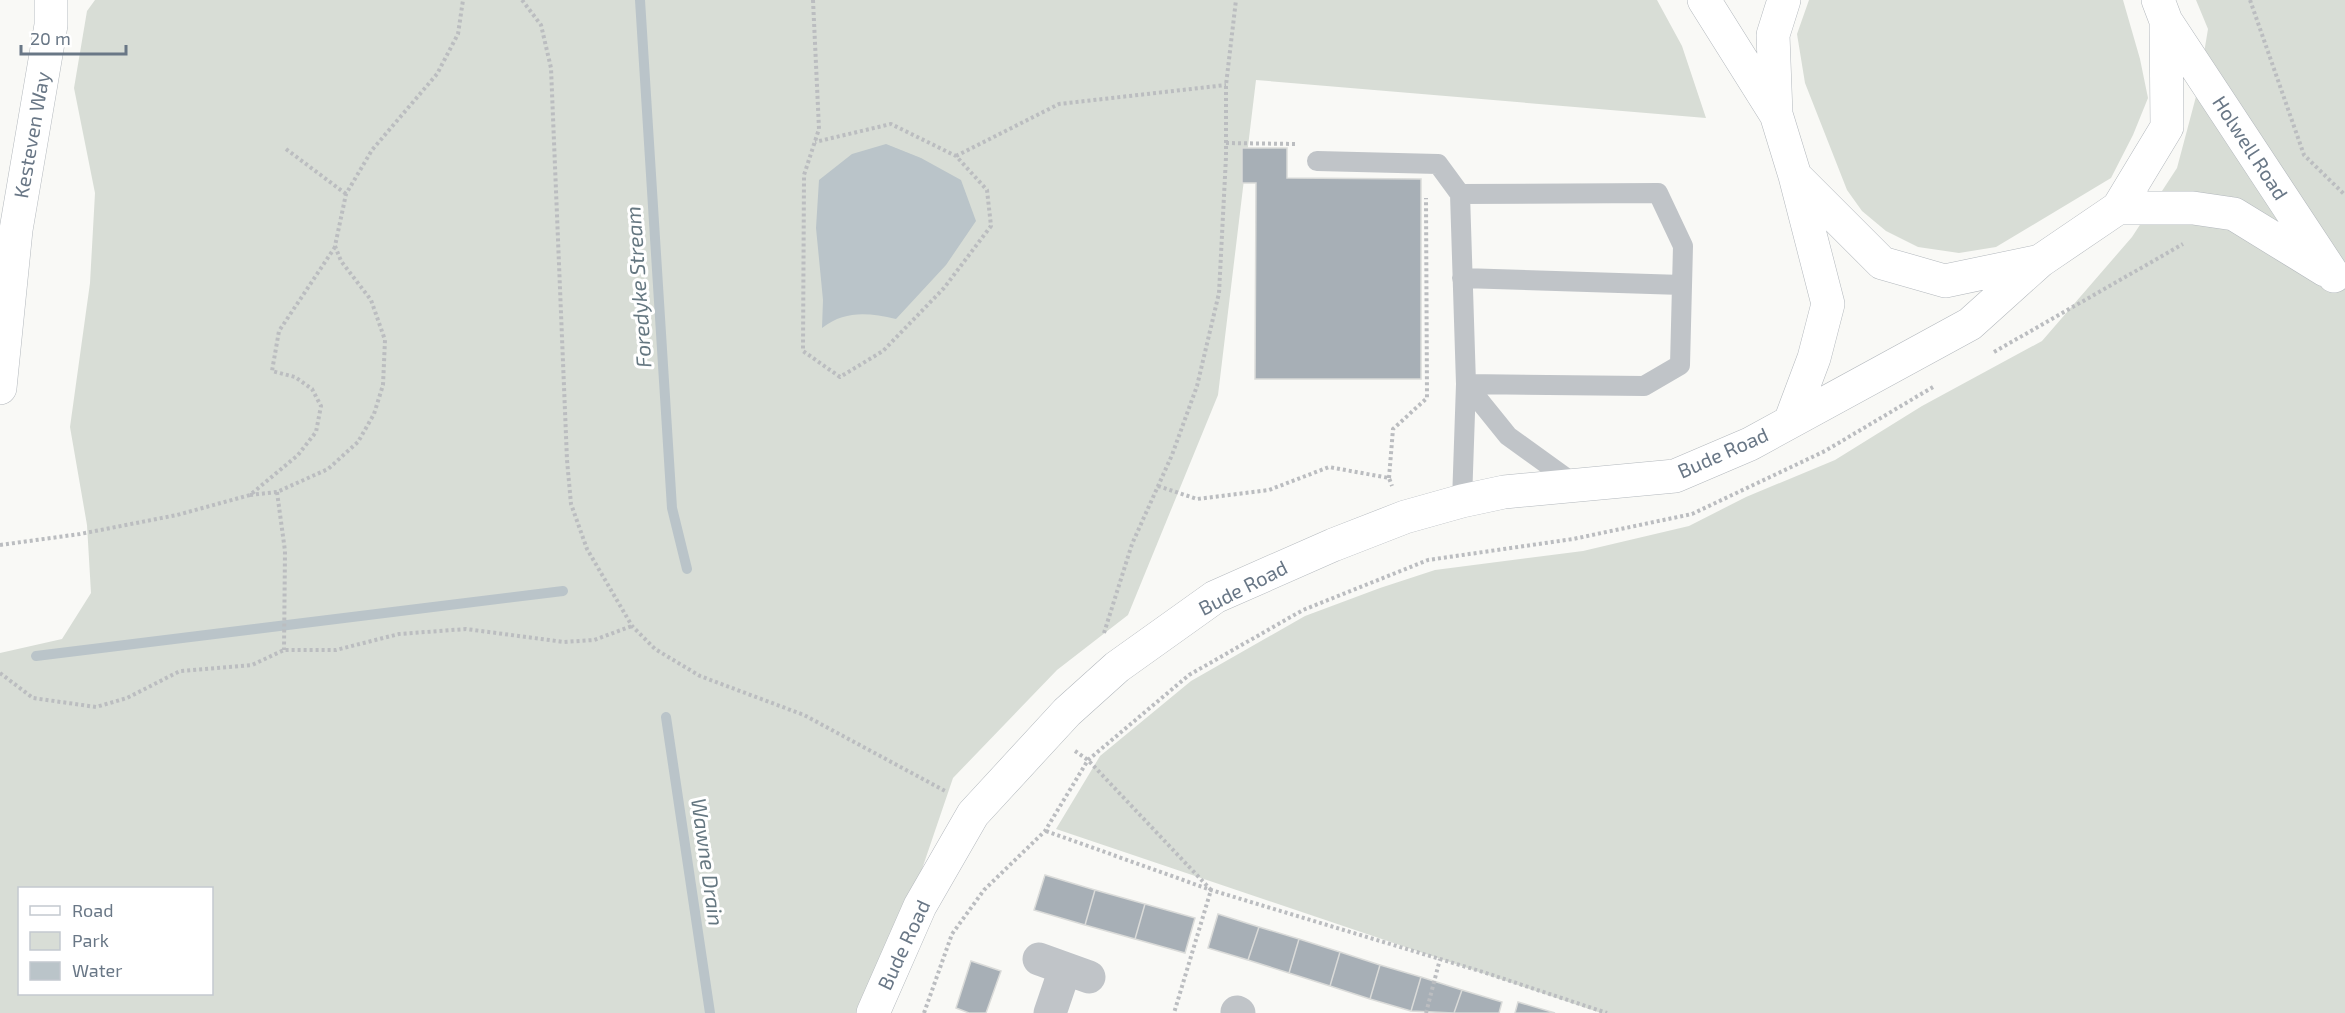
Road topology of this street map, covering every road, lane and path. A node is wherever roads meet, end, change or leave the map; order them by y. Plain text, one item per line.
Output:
1 (463, 0) edge
2 (522, 0) edge
3 (813, 0) edge
4 (1236, 0) edge
5 (1704, 0) edge
6 (1784, 0) edge
7 (2250, 0) edge
8 (55, 8) edge
9 (2162, 10) edge
10 (1226, 85) junction
11 (1776, 114) junction
12 (815, 142) junction
13 (1226, 143) junction
14 (1297, 144) dead end
15 (286, 149) dead end
16 (2304, 155) junction
17 (956, 156) junction
18 (1317, 161) dead end
19 (1795, 176) junction
20 (2271, 181) junction
21 (1426, 192) dead end
22 (346, 194) junction
23 (1460, 194) junction
24 (2345, 195) edge
25 (2118, 207) junction
26 (2183, 244) dead end
27 (335, 246) junction
28 (2040, 261) junction
29 (1462, 278) junction
30 (2339, 280) edge
31 (1682, 285) junction
32 (1993, 352) dead end
33 (1466, 384) junction
34 (1933, 386) dead end
35 (0, 388) edge
36 (1790, 422) junction
37 (1389, 478) junction
38 (1576, 485) junction
39 (1158, 486) junction
40 (277, 492) junction
41 (250, 495) junction
42 (1462, 501) junction
43 (1405, 517) junction
44 (0, 545) edge
45 (632, 626) junction
46 (1103, 639) dead end
47 (284, 650) junction
48 (0, 673) edge
49 (1050, 732) junction
50 (1088, 760) junction
51 (973, 814) junction
52 (1046, 831) junction
53 (1211, 890) junction
54 (1440, 959) junction
55 (1064, 969) dead end
56 (873, 1013) edge
57 (924, 1013) edge
58 (1050, 1013) edge
59 (1174, 1013) edge
60 (1426, 1013) edge
61 (1607, 1013) edge

1 - 22 path
2 - 45 path
3 - 12 path
4 - 10 path
5 - 11 street
6 - 11 street
7 - 16 path
8 - 35 street, Kesteven Way
9 - 20 street, Holwell Road
9 - 25 street
10 - 13 path
10 - 17 path
11 - 19 street, Bude Road
12 - 17 path
12 - 17 path
13 - 14 path
13 - 39 path
15 - 22 path
16 - 20 path
16 - 24 path
18 - 23 lane
19 - 28 street
19 - 36 street, Bude Road
20 - 30 street, Holwell Road
21 - 37 path
22 - 27 path
23 - 29 lane
23 - 31 lane
25 - 28 street, Bude Road
25 - 30 street, Holwell Road
26 - 32 path
27 - 40 path
27 - 41 path
28 - 36 street, Bude Road
29 - 31 lane
29 - 33 lane
31 - 33 lane
33 - 38 lane
33 - 42 lane
34 - 50 path
36 - 38 street, Bude Road
37 - 39 path
37 - 43 path
38 - 42 street, Bude Road
39 - 46 path
40 - 41 path
40 - 47 path
41 - 44 path
42 - 43 street, Bude Road
43 - 49 street, Bude Road
45 - 47 path
45 - 51 path
47 - 48 path
49 - 50 path
49 - 51 street, Bude Road
50 - 52 path
50 - 53 path
51 - 56 street, Bude Road
52 - 53 path
52 - 57 path
53 - 54 path
53 - 59 path
54 - 60 path
54 - 61 path
55 - 58 street

